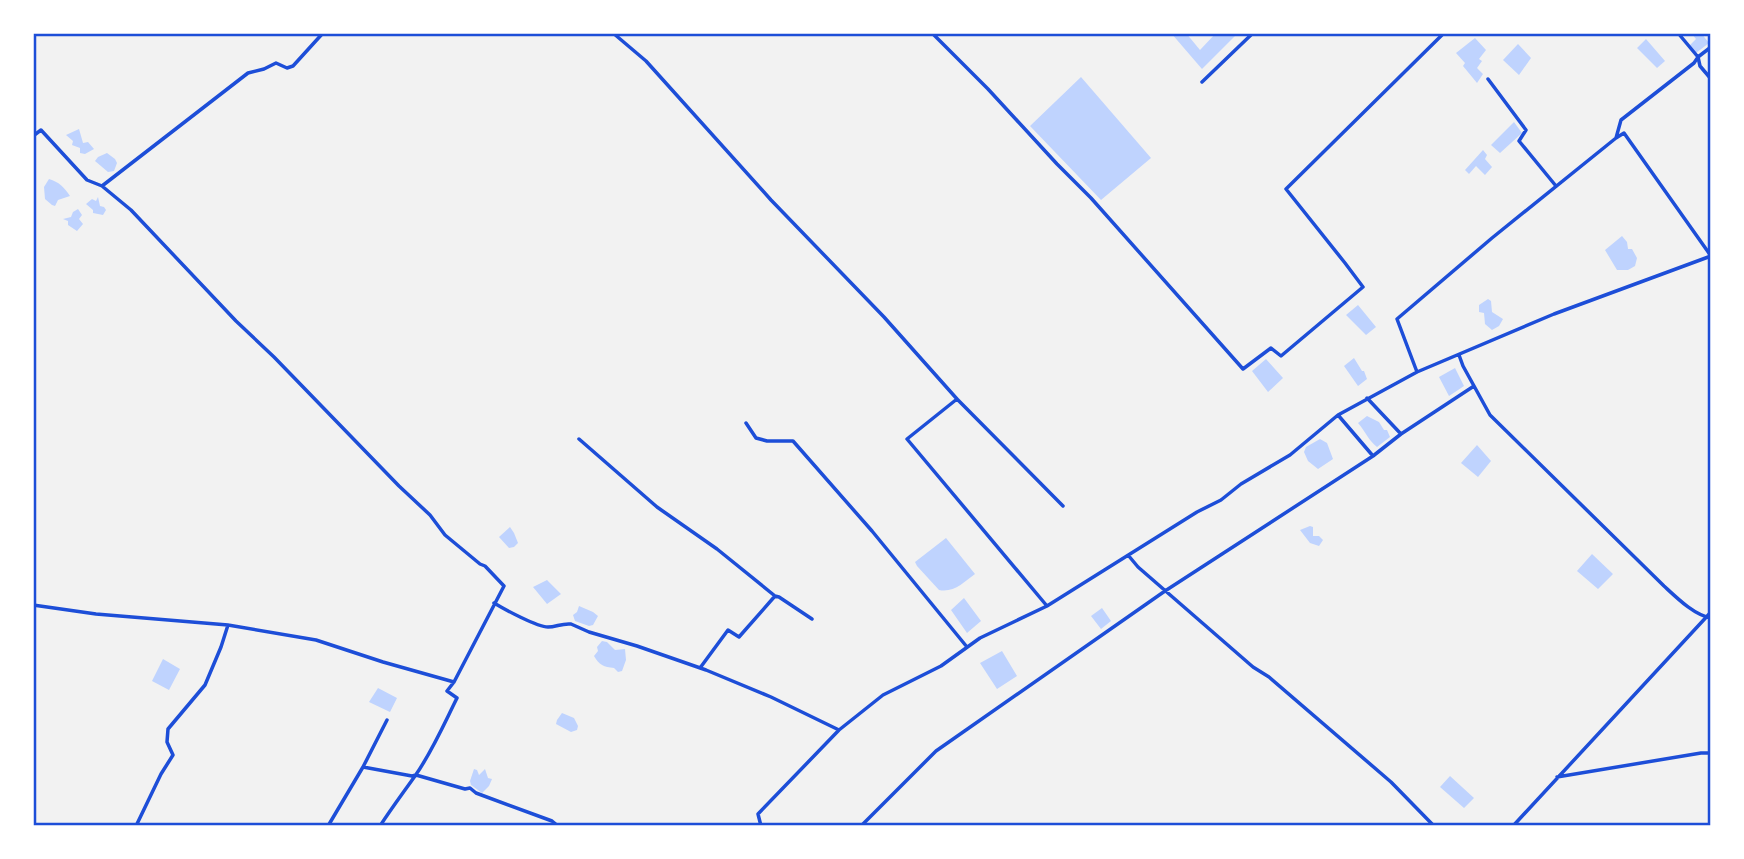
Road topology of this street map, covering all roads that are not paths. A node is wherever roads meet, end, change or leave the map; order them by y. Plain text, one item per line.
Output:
1 (323, 33) edge
2 (613, 33) edge
3 (932, 33) edge
4 (1253, 33) edge
5 (1444, 33) edge
6 (1678, 33) edge
7 (1711, 47) edge
8 (1698, 57) junction
9 (1488, 79) dead end
10 (1711, 79) edge
11 (1202, 82) dead end
12 (33, 136) edge
13 (1616, 138) junction
14 (102, 186) junction
15 (1556, 186) junction
16 (1459, 355) junction
17 (1417, 372) junction
18 (1474, 386) junction
19 (1367, 398) junction
20 (957, 399) junction
21 (1338, 415) junction
22 (747, 423) dead end
23 (1401, 434) junction
24 (579, 439) dead end
25 (1373, 456) junction
26 (1063, 506) dead end
27 (1128, 555) junction
28 (1166, 591) junction
29 (775, 596) junction
30 (494, 603) junction
31 (33, 605) edge
32 (1047, 606) junction
33 (1711, 612) edge
34 (1708, 618) edge
35 (812, 619) dead end
36 (228, 625) junction
37 (967, 647) junction
38 (700, 668) junction
39 (454, 681) junction
40 (387, 720) dead end
41 (839, 730) junction
42 (1711, 753) edge
43 (363, 767) junction
44 (416, 775) junction
45 (1557, 778) junction
46 (135, 826) edge
47 (328, 826) edge
48 (380, 826) edge
49 (558, 826) edge
50 (761, 826) edge
51 (860, 826) edge
52 (1434, 826) edge
53 (1513, 826) edge

1 - 14 street
2 - 20 street
3 - 5 street
4 - 11 street
6 - 8 street
7 - 8 street
8 - 10 street
8 - 13 street
9 - 15 street
12 - 14 street
13 - 15 street
13 - 16 street
14 - 30 street
15 - 17 street
16 - 17 street
16 - 18 street
17 - 19 street
18 - 23 street
18 - 34 street
19 - 21 street
19 - 23 street
20 - 26 street
20 - 32 street
21 - 25 street
21 - 27 street
22 - 37 street
23 - 25 street
24 - 29 street
25 - 28 street
27 - 28 street
27 - 32 street
28 - 51 street
28 - 52 street
29 - 35 street
29 - 38 street
30 - 38 street
30 - 39 street
31 - 36 street
32 - 37 street
33 - 34 street
34 - 45 street
36 - 39 street
36 - 46 street
37 - 41 street
38 - 41 street
39 - 44 street
40 - 43 street
41 - 50 street
42 - 45 street
43 - 44 street
43 - 47 street
44 - 48 street
44 - 49 street
45 - 53 street

